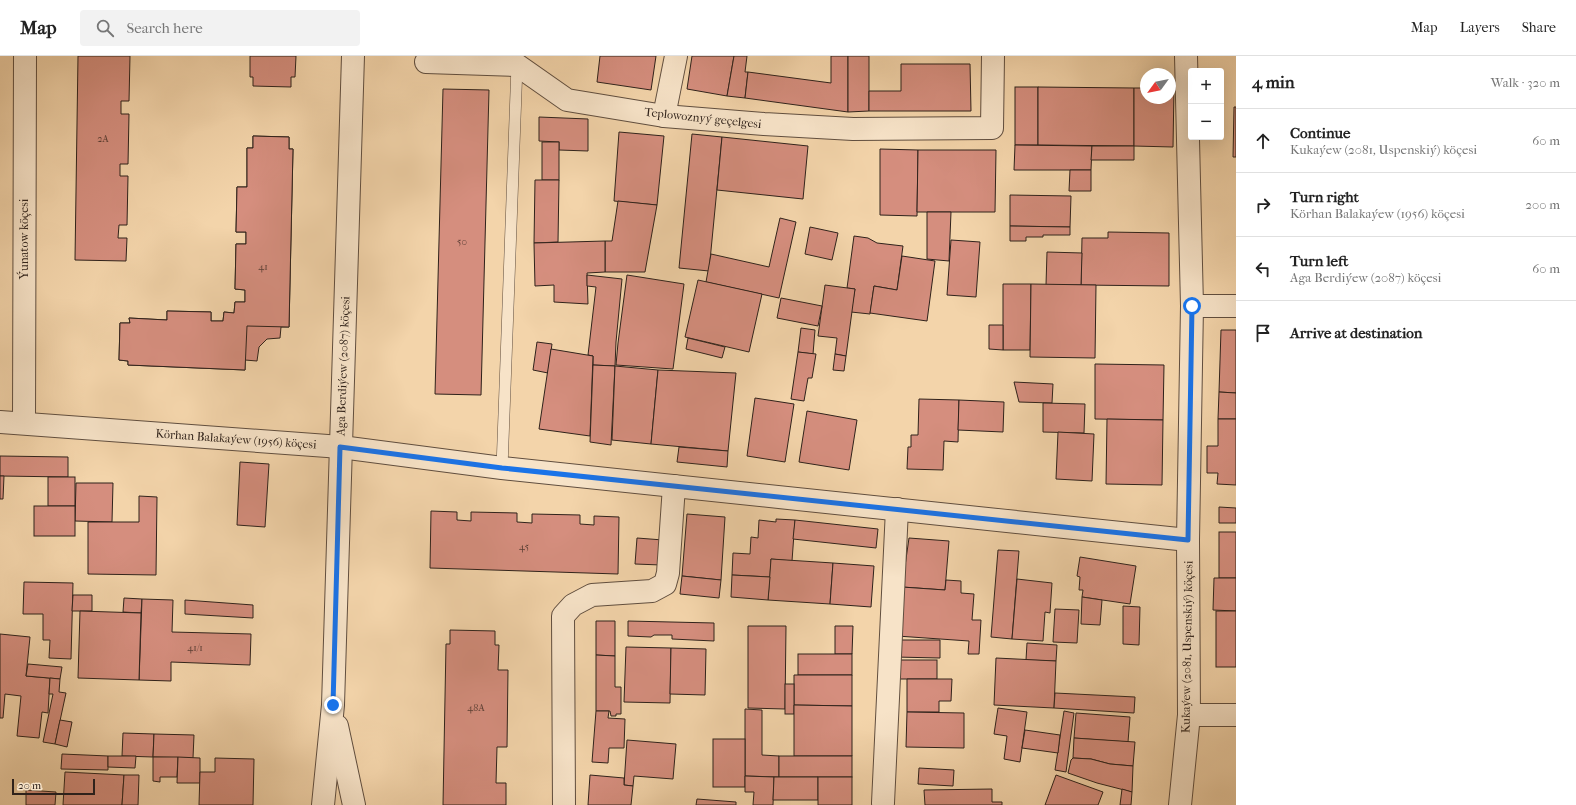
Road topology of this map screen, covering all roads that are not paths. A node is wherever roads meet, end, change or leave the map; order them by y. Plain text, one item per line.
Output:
1 (25, 56) edge
2 (353, 56) edge
3 (676, 56) edge
4 (993, 56) edge
5 (1186, 56) edge
6 (426, 62) dead end
7 (517, 65) junction
8 (664, 116) junction
9 (1192, 306) junction
10 (1236, 306) edge
11 (0, 422) edge
12 (24, 423) junction
13 (340, 447) junction
14 (502, 468) junction
15 (674, 486) junction
16 (897, 509) junction
17 (1188, 540) junction
18 (333, 705) junction
19 (1189, 715) junction
20 (1236, 715) edge
21 (325, 802) edge
22 (883, 802) dead end
23 (354, 805) edge
24 (564, 805) edge
25 (1180, 805) edge

1 - 12 street, Ýunatow köçesi
2 - 13 street, Aga Berdiýew (2087) köçesi
3 - 8 street
4 - 8 street, Teplowoznyý geçelgesi
5 - 9 street, Kukaýew (2081, Uspenskiý) köçesi
6 - 7 street
7 - 8 street, Teplowoznyý geçelgesi
7 - 14 lane
9 - 10 street
9 - 17 street, Kukaýew (2081, Uspenskiý) köçesi
11 - 12 street, Körhan Balakaýew (1956) köçesi
12 - 13 street, Körhan Balakaýew (1956) köçesi
13 - 14 street, Körhan Balakaýew (1956) köçesi
13 - 18 street, Aga Berdiýew (2087) köçesi
14 - 15 street, Körhan Balakaýew (1956) köçesi
15 - 16 street, Körhan Balakaýew (1956) köçesi
15 - 24 street
16 - 17 street, Körhan Balakaýew (1956) köçesi
16 - 22 street
17 - 19 street, Kukaýew (2081, Uspenskiý) köçesi
18 - 21 street, Aga Berdiýew (2087) köçesi
18 - 23 street
19 - 20 street
19 - 25 street, Kukaýew (2081, Uspenskiý) köçesi

